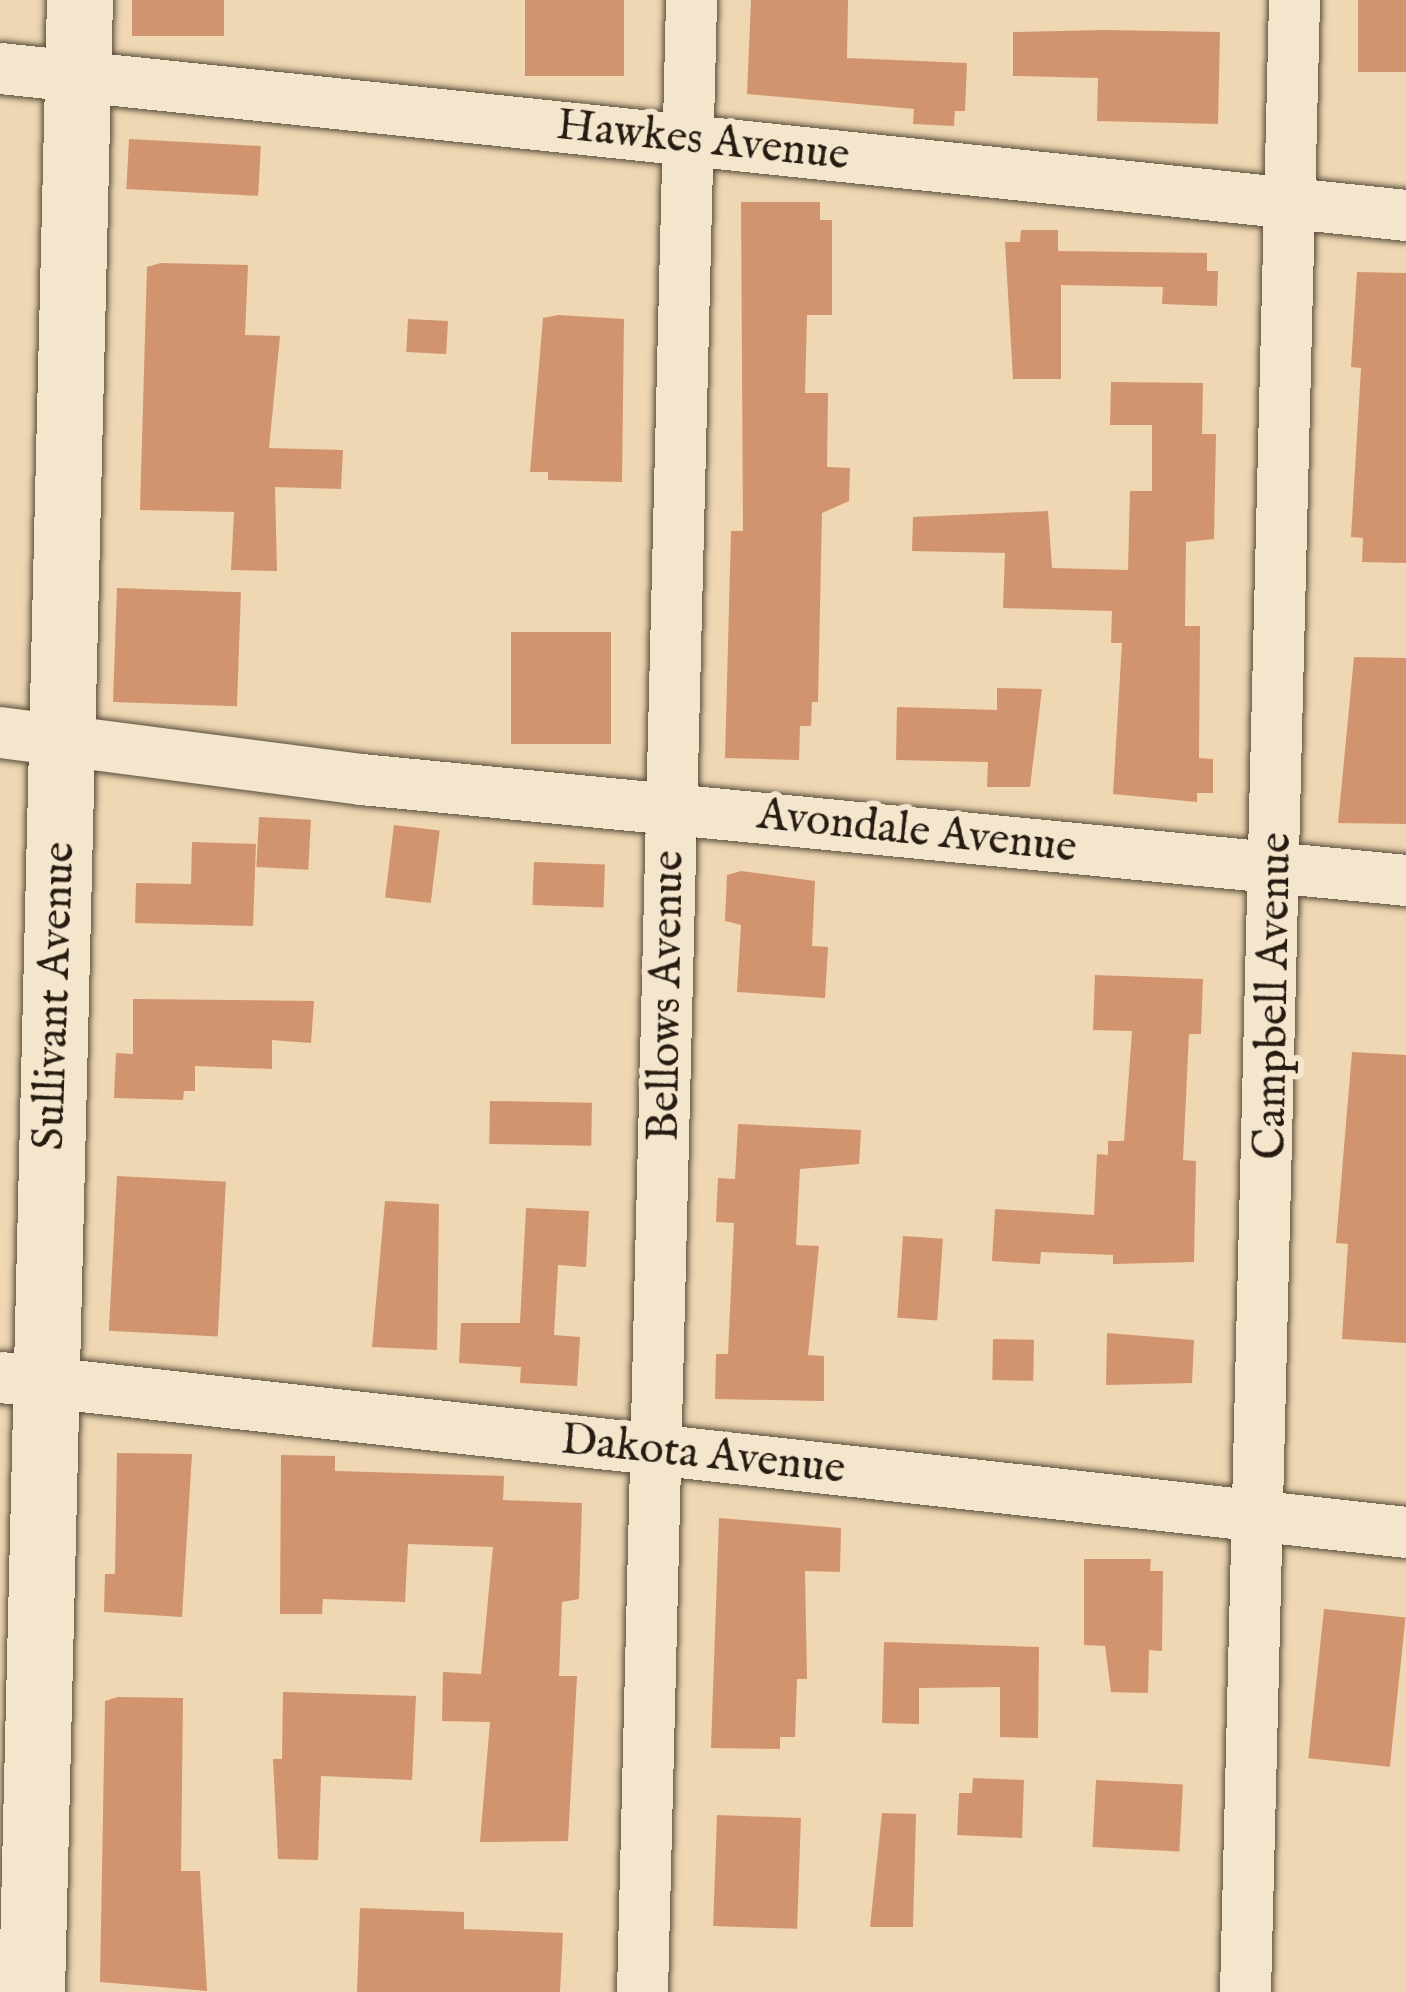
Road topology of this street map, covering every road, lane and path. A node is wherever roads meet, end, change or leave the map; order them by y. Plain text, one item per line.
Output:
1 (80, 0) edge
2 (691, 0) edge
3 (1294, 0) edge
4 (0, 68) edge
5 (78, 76) junction
6 (688, 138) junction
7 (1291, 200) junction
8 (1406, 215) edge
9 (31, 735) edge
10 (672, 806) junction
11 (1277, 865) junction
12 (1406, 880) edge
13 (22, 1380) edge
14 (656, 1451) junction
15 (1261, 1515) junction
16 (1406, 1532) edge
17 (32, 1992) edge
18 (642, 1992) edge
19 (1245, 1992) edge

1 - 5 street, Sullivant Avenue
2 - 6 street, Bellows Avenue
3 - 7 street, Campbell Avenue
4 - 5 street, Hawkes Avenue
5 - 6 street, Hawkes Avenue
5 - 9 street, Sullivant Avenue
6 - 7 street, Hawkes Avenue
6 - 10 street, Bellows Avenue
7 - 8 street, Hawkes Avenue
7 - 11 street, Campbell Avenue
9 - 10 street, Avondale Avenue
9 - 13 street, Sullivant Avenue
10 - 11 street, Avondale Avenue
10 - 14 street, Bellows Avenue
11 - 12 street, Avondale Avenue
11 - 15 street, Campbell Avenue
13 - 14 street, Dakota Avenue
13 - 17 street, Sullivant Avenue
14 - 15 street, Dakota Avenue
14 - 18 street, Bellows Avenue
15 - 16 street, Dakota Avenue
15 - 19 street, Campbell Avenue

